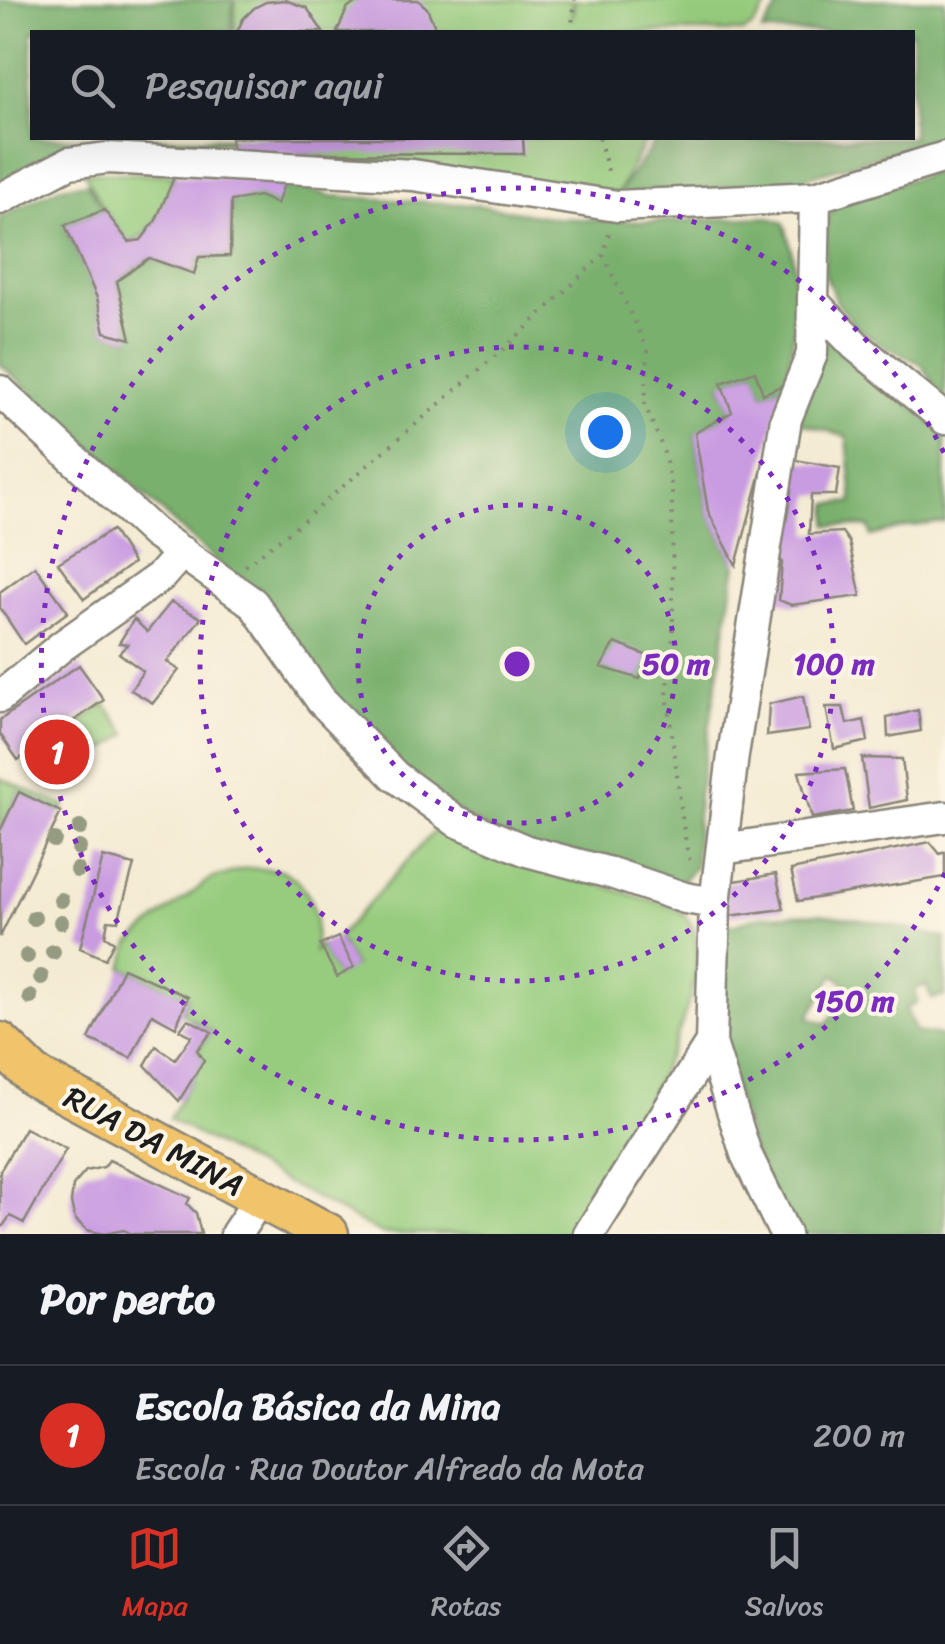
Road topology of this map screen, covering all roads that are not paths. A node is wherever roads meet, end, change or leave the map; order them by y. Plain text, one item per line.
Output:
1 (945, 157) edge
2 (815, 197) junction
3 (0, 199) edge
4 (813, 302) junction
5 (0, 390) edge
6 (945, 419) edge
7 (182, 552) junction
8 (0, 697) edge
9 (945, 817) edge
10 (722, 849) junction
11 (715, 903) junction
12 (0, 1043) edge
13 (711, 1043) junction
14 (17, 1076) edge
15 (260, 1198) junction
16 (236, 1234) edge
17 (328, 1234) edge
18 (588, 1234) edge
19 (785, 1234) edge

1 - 2 street
2 - 3 street
2 - 4 street
4 - 6 street
4 - 10 street
5 - 7 street
7 - 8 street
7 - 11 street
9 - 10 street
10 - 11 street
11 - 13 street
12 - 14 main road, RUA DA MINA
13 - 18 street
13 - 19 street
14 - 15 main road, RUA DA MINA
15 - 16 street
15 - 17 main road, RUA DA MINA

